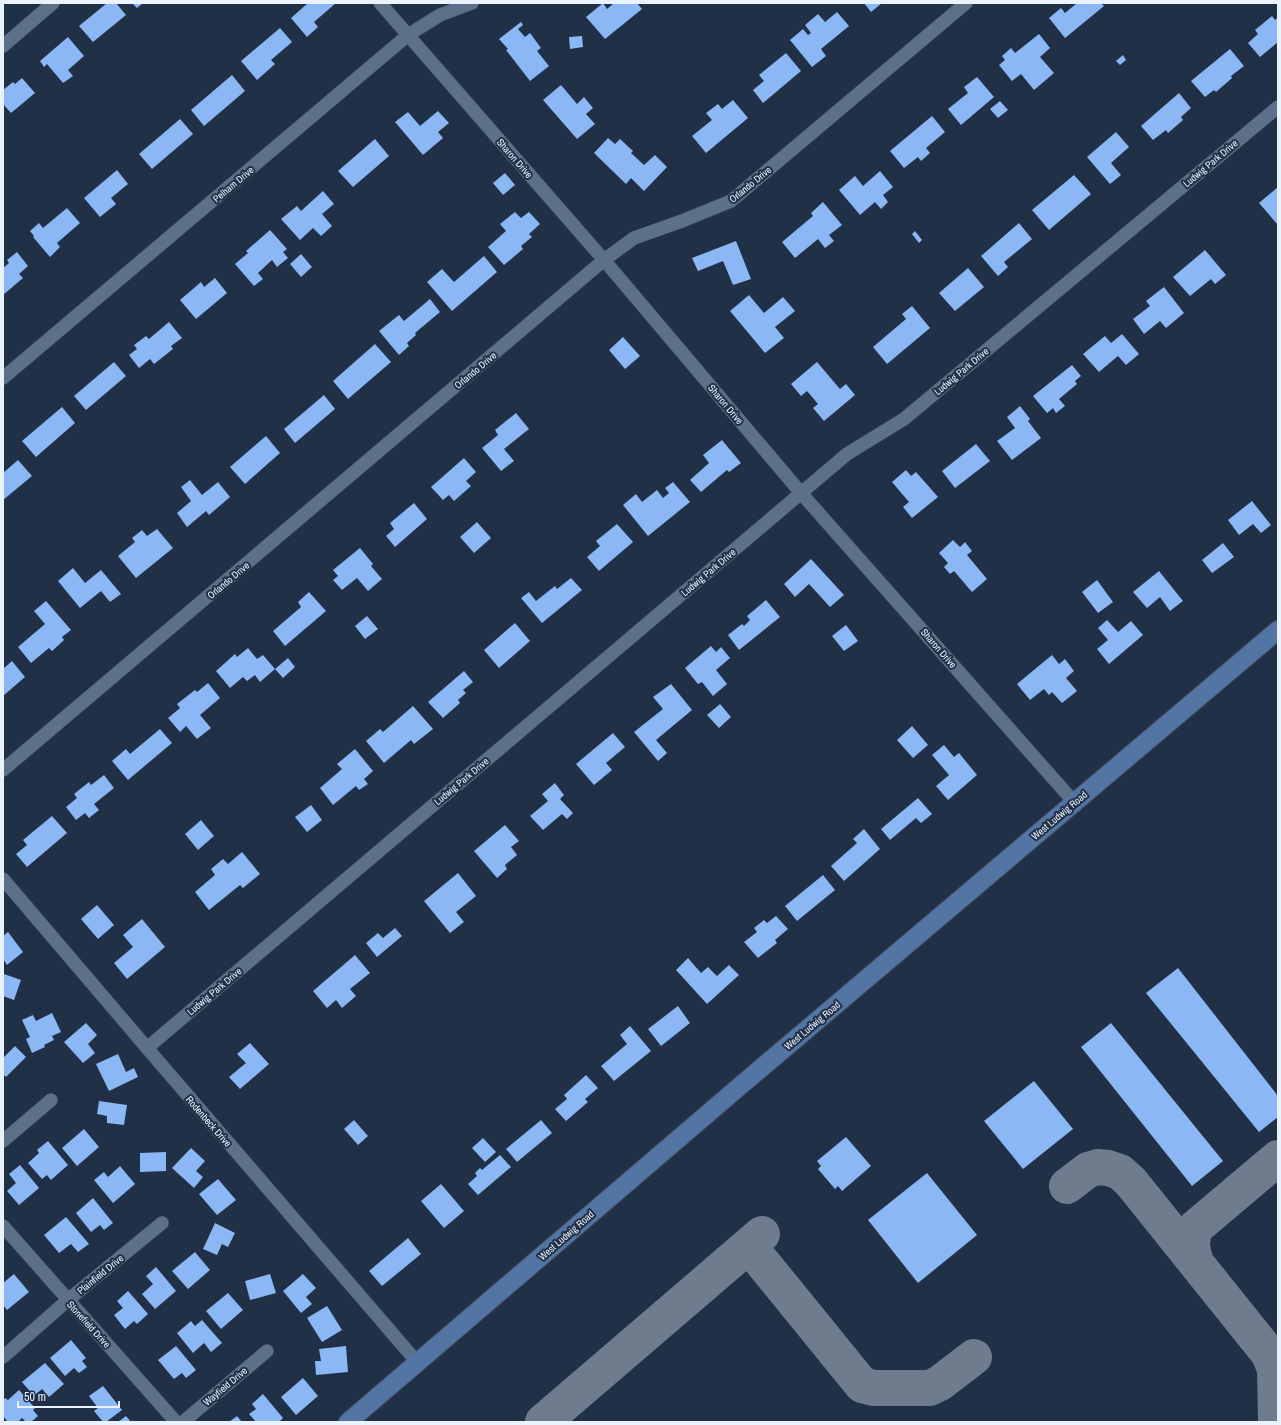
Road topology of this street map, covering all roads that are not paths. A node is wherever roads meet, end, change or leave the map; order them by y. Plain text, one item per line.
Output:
1 (53, 3) edge
2 (380, 3) edge
3 (472, 3) edge
4 (966, 3) edge
5 (408, 35) junction
6 (3, 46) edge
7 (1278, 107) edge
8 (604, 260) junction
9 (3, 378) edge
10 (801, 492) junction
11 (1278, 630) edge
12 (3, 770) edge
13 (1074, 802) junction
14 (3, 879) edge
15 (147, 1048) junction
16 (51, 1100) dead end
17 (3, 1141) edge
18 (162, 1223) dead end
19 (3, 1226) edge
20 (68, 1300) junction
21 (267, 1351) dead end
22 (3, 1357) edge
23 (417, 1362) junction
24 (176, 1422) edge
25 (183, 1422) edge
26 (348, 1422) edge

1 - 6 street
2 - 5 street, Sharon Drive
3 - 5 street, Pelham Drive
4 - 8 street, Orlando Drive
5 - 8 street, Sharon Drive
5 - 9 street, Pelham Drive
7 - 10 street, Ludwig Park Drive
8 - 10 street, Sharon Drive
8 - 12 street, Orlando Drive
10 - 13 street, Sharon Drive
10 - 15 street, Ludwig Park Drive
11 - 13 main road, West Ludwig Road
13 - 23 main road, West Ludwig Road
14 - 15 street, Rodenbeck Drive
15 - 23 street, Rodenbeck Drive
16 - 17 street
18 - 20 street, Plainfield Drive
19 - 20 street, Stonefield Drive
20 - 22 street, Plainfield Drive
20 - 24 street, Stonefield Drive
21 - 25 street, Wayfield Drive
23 - 26 main road, West Ludwig Road

